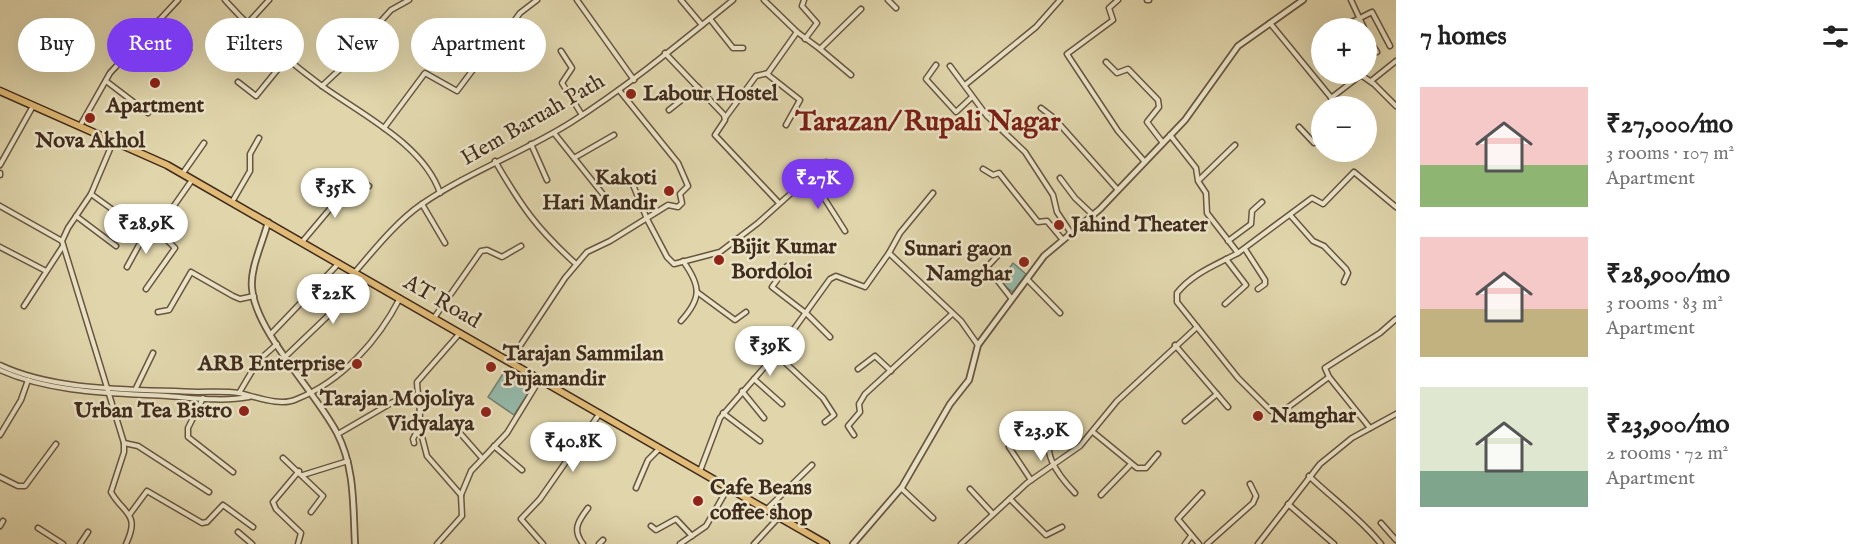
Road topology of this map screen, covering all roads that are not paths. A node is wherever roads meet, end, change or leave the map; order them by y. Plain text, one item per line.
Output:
1 (178, 0) edge
2 (225, 0) edge
3 (269, 0) edge
4 (410, 0) edge
5 (537, 0) edge
6 (578, 0) edge
7 (681, 0) edge
8 (733, 0) edge
9 (764, 0) edge
10 (804, 0) edge
11 (888, 0) edge
12 (1060, 0) edge
13 (1118, 0) edge
14 (1302, 0) edge
15 (1351, 0) edge
16 (896, 8) dead end
17 (861, 9) dead end
18 (161, 18) edge
19 (242, 18) edge
20 (252, 18) edge
21 (1359, 18) joint
22 (1375, 18) edge
23 (710, 19) junction
24 (1377, 21) edge
25 (1270, 23) junction
26 (702, 25) junction
27 (796, 32) junction
28 (805, 39) junction
29 (1390, 46) dead end
30 (743, 48) dead end
31 (820, 49) junction
32 (561, 51) dead end
33 (665, 53) junction
34 (1396, 61) edge
35 (1106, 62) dead end
36 (936, 65) dead end
37 (950, 66) dead end
38 (114, 72) edge
39 (276, 72) edge
40 (304, 72) edge
41 (766, 74) junction
42 (851, 75) dead end
43 (1377, 77) edge
44 (634, 80) junction
45 (106, 81) junction
46 (238, 82) dead end
47 (1348, 84) edge
48 (1373, 84) edge
49 (964, 85) junction
50 (322, 86) junction
51 (698, 87) junction
52 (619, 90) junction
53 (0, 92) edge
54 (1329, 96) edge
55 (1333, 96) edge
56 (972, 97) junction
57 (33, 106) junction
58 (1396, 106) edge
59 (1041, 108) dead end
60 (669, 110) dead end
61 (148, 113) dead end
62 (582, 115) junction
63 (725, 117) junction
64 (786, 125) dead end
65 (79, 126) junction
66 (1299, 127) dead end
67 (384, 128) junction
68 (554, 133) junction
69 (614, 135) dead end
70 (1170, 135) junction
71 (259, 138) dead end
72 (1311, 140) edge
73 (113, 141) junction
74 (204, 142) dead end
75 (1163, 143) junction
76 (531, 144) junction
77 (1235, 145) dead end
78 (574, 158) junction
79 (495, 161) junction
80 (1145, 162) junction
81 (0, 165) edge
82 (983, 169) dead end
83 (848, 173) dead end
84 (182, 174) junction
85 (807, 177) junction
86 (1060, 178) dead end
87 (192, 179) junction
88 (547, 180) dead end
89 (631, 180) dead end
90 (1198, 181) junction
91 (369, 186) dead end
92 (1118, 190) junction
93 (933, 192) dead end
94 (441, 193) junction
95 (602, 193) dead end
96 (91, 194) junction
97 (232, 202) junction
98 (1262, 202) dead end
99 (779, 203) junction
100 (422, 204) junction
101 (0, 206) edge
102 (1396, 207) edge
103 (1093, 215) junction
104 (76, 216) junction
105 (1291, 216) junction
106 (646, 219) junction
107 (268, 222) junction
108 (131, 223) dead end
109 (157, 230) junction
110 (844, 231) dead end
111 (1071, 233) junction
112 (1063, 240) junction
113 (1228, 241) junction
114 (302, 242) junction
115 (63, 243) junction
116 (445, 243) dead end
117 (116, 246) dead end
118 (521, 246) dead end
119 (0, 247) edge
120 (1245, 249) junction
121 (1002, 251) dead end
122 (889, 253) junction
123 (1238, 253) junction
124 (1226, 259) junction
125 (683, 261) junction
126 (339, 264) junction
127 (576, 264) junction
128 (787, 266) dead end
129 (127, 267) dead end
130 (46, 271) junction
131 (355, 272) junction
132 (362, 277) junction
133 (1027, 279) junction
134 (1344, 282) dead end
135 (146, 289) dead end
136 (1258, 289) dead end
137 (696, 291) junction
138 (254, 296) junction
139 (400, 298) junction
140 (1012, 299) junction
141 (1225, 304) dead end
142 (24, 306) dead end
143 (158, 312) dead end
144 (746, 312) dead end
145 (1060, 313) dead end
146 (807, 314) junction
147 (952, 314) junction
148 (434, 318) junction
149 (1396, 319) edge
150 (681, 321) dead end
151 (1197, 327) junction
152 (460, 333) junction
153 (270, 335) junction
154 (830, 337) dead end
155 (277, 344) junction
156 (978, 345) junction
157 (1175, 345) junction
158 (153, 353) dead end
159 (776, 354) junction
160 (286, 356) junction
161 (510, 361) junction
162 (0, 365) edge
163 (858, 369) dead end
164 (0, 370) edge
165 (891, 371) junction
166 (1329, 377) junction
167 (540, 379) junction
168 (754, 379) junction
169 (28, 380) junction
170 (136, 388) junction
171 (108, 390) junction
172 (312, 391) junction
173 (742, 391) junction
174 (239, 393) junction
175 (1216, 394) junction
176 (250, 397) junction
177 (202, 398) junction
178 (393, 402) dead end
179 (782, 404) dead end
180 (1228, 407) dead end
181 (600, 413) junction
182 (723, 413) junction
183 (1396, 414) edge
184 (764, 418) dead end
185 (1185, 421) dead end
186 (825, 422) dead end
187 (1058, 427) dead end
188 (420, 428) junction
189 (1370, 428) junction
190 (1094, 432) junction
191 (460, 433) dead end
192 (338, 434) junction
193 (0, 435) edge
194 (854, 435) dead end
195 (760, 441) dead end
196 (124, 443) junction
197 (414, 443) dead end
198 (56, 444) dead end
199 (494, 446) junction
200 (1009, 447) dead end
201 (660, 448) junction
202 (1158, 454) dead end
203 (283, 458) dead end
204 (482, 458) junction
205 (348, 461) junction
206 (1131, 464) junction
207 (812, 465) dead end
208 (1053, 465) junction
209 (522, 470) dead end
210 (700, 471) junction
211 (233, 472) dead end
212 (301, 473) junction
213 (1309, 476) junction
214 (0, 477) edge
215 (1031, 480) junction
216 (1250, 484) dead end
217 (636, 488) dead end
218 (728, 488) junction
219 (901, 488) junction
220 (970, 489) dead end
221 (209, 492) dead end
222 (1075, 493) dead end
223 (1202, 493) dead end
224 (461, 495) junction
225 (1101, 495) dead end
226 (1010, 499) junction
227 (1288, 504) junction
228 (588, 508) dead end
229 (767, 509) junction
230 (311, 512) dead end
231 (130, 514) junction
232 (993, 514) junction
233 (779, 516) junction
234 (933, 518) dead end
235 (3, 521) dead end
236 (1381, 524) dead end
237 (0, 526) edge
238 (651, 526) dead end
239 (253, 527) dead end
240 (1062, 527) dead end
241 (38, 528) dead end
242 (237, 531) dead end
243 (88, 532) dead end
244 (692, 536) junction
245 (1191, 536) junction
246 (603, 540) dead end
247 (1396, 540) edge
248 (63, 544) edge
249 (80, 544) edge
250 (126, 544) edge
251 (252, 544) edge
252 (298, 544) edge
253 (355, 544) edge
254 (437, 544) edge
255 (543, 544) edge
256 (583, 544) edge
257 (599, 544) edge
258 (680, 544) edge
259 (754, 544) edge
260 (826, 544) edge
261 (853, 544) edge
262 (961, 544) edge
263 (1185, 544) edge
264 (1198, 544) edge
265 (1207, 544) edge
266 (1258, 544) edge
267 (1334, 544) edge
268 (1381, 544) edge

1 - 18 street
2 - 19 street
3 - 20 street
4 - 50 street
5 - 67 street
6 - 44 street
7 - 26 street
8 - 23 street, Hem Baruah Path
9 - 27 street
10 - 28 street
11 - 16 street
12 - 49 street
13 - 80 street
14 - 25 street
15 - 21 street
17 - 31 street
21 - 22 street
23 - 26 street, Hem Baruah Path
23 - 30 street
24 - 29 street
25 - 54 street
25 - 70 street
26 - 33 street, Hem Baruah Path
27 - 28 street
27 - 41 street
28 - 31 street
31 - 42 street
32 - 62 street
33 - 44 street, Hem Baruah Path
33 - 51 street
34 - 43 street
35 - 75 street
36 - 56 street
37 - 49 street
38 - 45 street
39 - 46 street
40 - 50 street
41 - 63 street
41 - 64 street
44 - 52 street, Hem Baruah Path
45 - 61 street
45 - 65 street
47 - 55 street
48 - 58 street
49 - 56 street
50 - 67 street
51 - 60 street
51 - 63 street
52 - 62 street, Hem Baruah Path
52 - 106 street
53 - 57 highway, AT Road
56 - 111 street
57 - 65 highway, AT Road
57 - 81 street
59 - 92 street
62 - 68 street, Hem Baruah Path
63 - 99 street
65 - 73 highway, AT Road
66 - 72 street
67 - 94 street
68 - 76 street, Hem Baruah Path
68 - 78 street
69 - 78 street
70 - 75 street
70 - 90 street
71 - 97 street
73 - 84 highway, AT Road
73 - 96 street
74 - 84 street
75 - 80 street
76 - 79 street, Hem Baruah Path
76 - 88 street
77 - 90 street
78 - 95 street
79 - 94 street, Hem Baruah Path
79 - 127 street
80 - 92 street
82 - 112 street
83 - 85 street
84 - 87 highway, AT Road
85 - 99 street
85 - 110 street
86 - 103 street
87 - 97 highway, AT Road
87 - 109 street
89 - 106 street
90 - 113 street
91 - 114 street
92 - 103 street
93 - 122 street
94 - 100 street, Hem Baruah Path
96 - 104 street
96 - 108 street
97 - 107 highway, AT Road
98 - 113 street
99 - 125 street
100 - 116 street
100 - 131 street, Hem Baruah Path
101 - 115 street
102 - 105 street
103 - 111 street
104 - 115 street
104 - 117 street
105 - 120 street
105 - 134 street
106 - 125 street
106 - 127 street
107 - 114 highway, AT Road
107 - 138 street
109 - 129 street
109 - 135 street
111 - 112 street
112 - 133 street
113 - 123 street
114 - 126 highway, AT Road
115 - 130 street
115 - 171 street
118 - 148 street
119 - 130 street
120 - 123 street
120 - 136 street
121 - 140 street
122 - 146 street
122 - 147 street
123 - 124 street
124 - 141 street
124 - 151 street
125 - 137 street
126 - 131 highway, AT Road
126 - 153 street
127 - 161 street
128 - 146 street
130 - 142 street
131 - 132 highway, AT Road
132 - 139 highway, AT Road
132 - 160 street
133 - 140 street
133 - 145 street
137 - 144 street
137 - 150 street
138 - 143 street
138 - 153 street
139 - 148 highway, AT Road
139 - 172 street
140 - 156 street
146 - 154 street
146 - 159 street
147 - 156 street
147 - 165 street
148 - 152 highway, AT Road
149 - 166 street
151 - 157 street
151 - 166 street
152 - 161 highway, AT Road
152 - 188 street
153 - 155 street
155 - 160 street
155 - 174 street
156 - 219 street
157 - 175 street
157 - 190 street
158 - 170 street
159 - 168 street
159 - 186 street
160 - 172 street
161 - 167 highway, AT Road
162 - 171 street
163 - 165 street
164 - 169 street
165 - 194 street
166 - 189 street
167 - 181 highway, AT Road
167 - 199 street
168 - 173 street
168 - 179 street
169 - 171 street
169 - 193 street
170 - 171 street
170 - 174 street
171 - 177 street
171 - 196 street
172 - 176 street
172 - 192 street
173 - 182 street
173 - 184 street
174 - 176 street
175 - 180 street
175 - 185 street
176 - 177 street
177 - 211 street
178 - 192 street
181 - 201 highway, AT Road
181 - 255 street
182 - 195 street
182 - 210 street
183 - 189 street
187 - 208 street
188 - 197 street
188 - 224 street
189 - 213 street
190 - 206 street
190 - 208 street
191 - 204 street
192 - 205 street
196 - 221 street
196 - 231 street
198 - 214 street
199 - 204 street
199 - 209 street
200 - 215 street
201 - 210 highway, AT Road
201 - 217 street
202 - 206 street
203 - 212 street
204 - 224 street
205 - 212 street
205 - 253 street
206 - 225 street
207 - 229 street
208 - 215 street
208 - 222 street
210 - 218 highway, AT Road
212 - 230 street
212 - 252 street
213 - 227 street
213 - 268 street
215 - 226 street
216 - 265 street
218 - 229 highway, AT Road
218 - 244 street
219 - 234 street
219 - 261 street
220 - 232 street
223 - 245 street
224 - 254 street
226 - 232 street
226 - 240 street
227 - 266 street
227 - 267 street
228 - 256 street
229 - 233 highway, AT Road
231 - 239 street
231 - 250 street
232 - 262 street
233 - 259 street
233 - 260 highway, AT Road
235 - 237 street
236 - 247 street
238 - 244 street
241 - 248 street
242 - 251 street
243 - 249 street
244 - 258 street
245 - 263 street
245 - 264 street
246 - 257 street

